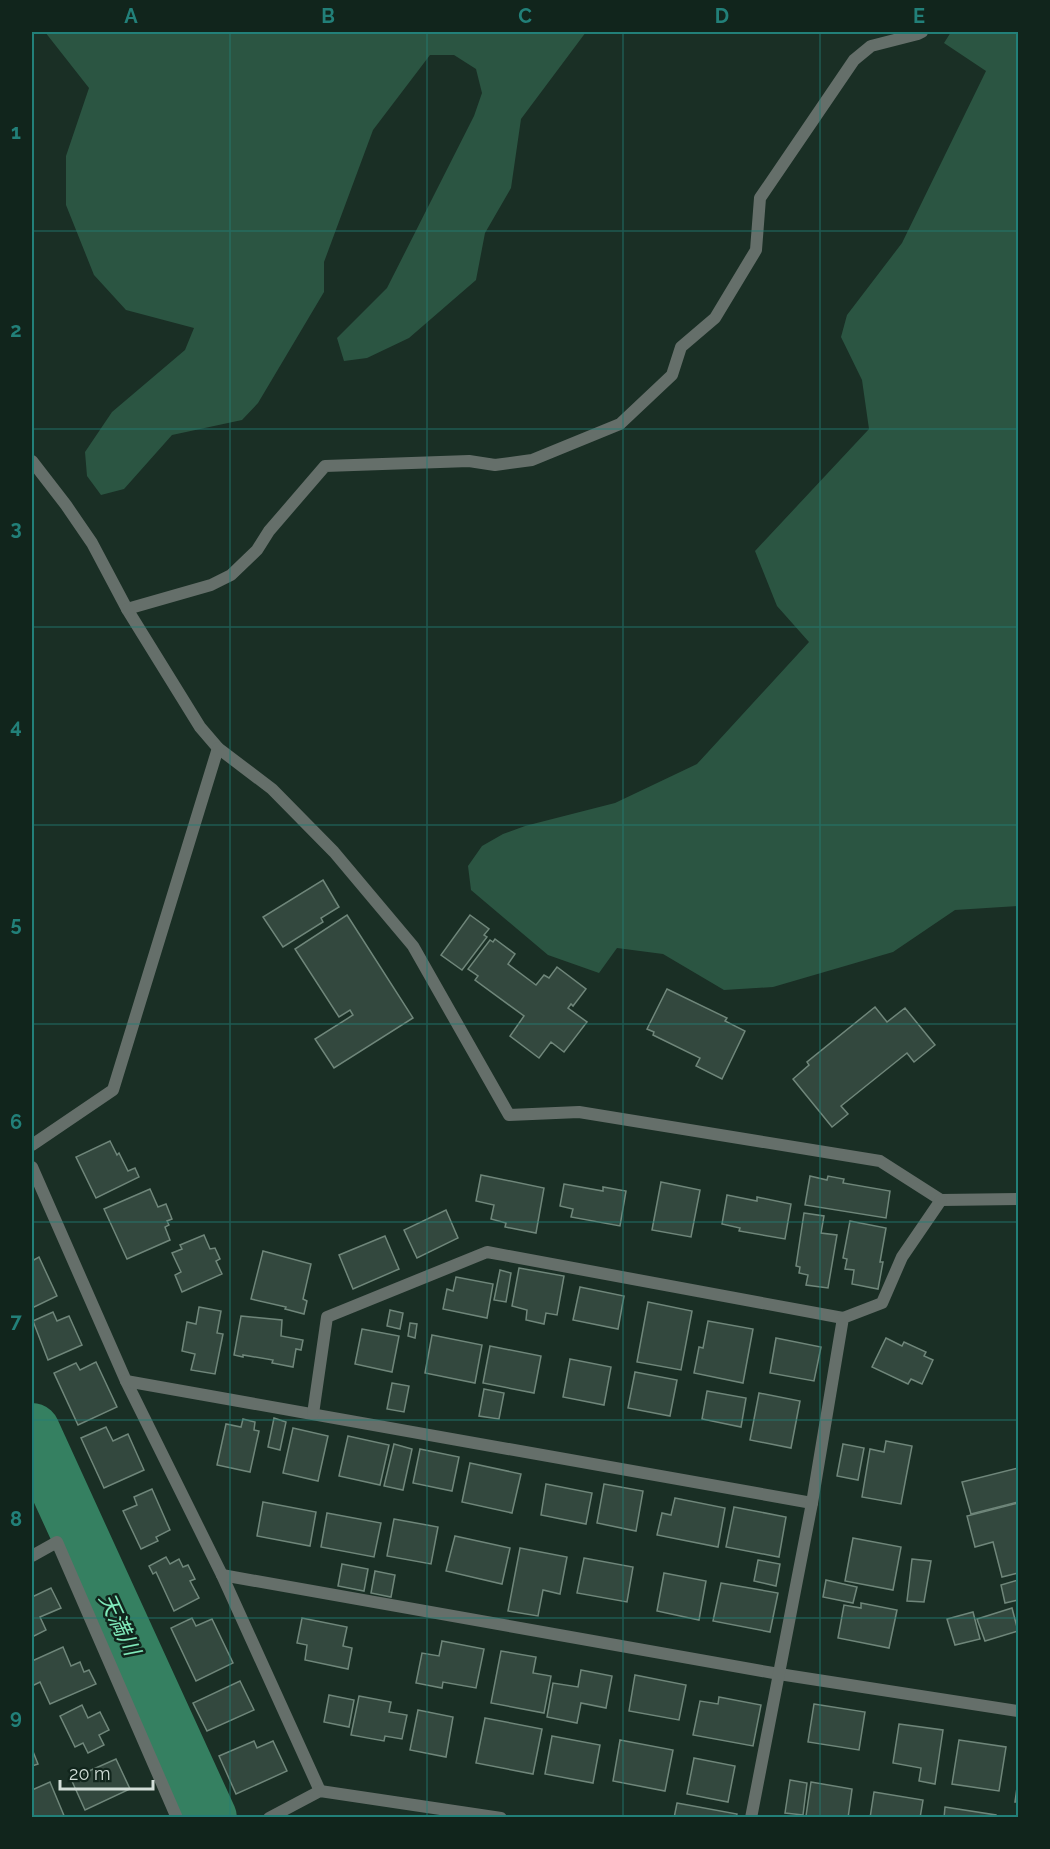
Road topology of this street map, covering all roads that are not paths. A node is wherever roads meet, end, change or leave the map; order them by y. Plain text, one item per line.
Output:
1 (922, 32) edge
2 (32, 462) edge
3 (127, 609) junction
4 (218, 748) junction
5 (32, 1145) edge
6 (32, 1167) edge
7 (1018, 1199) edge
8 (941, 1200) junction
9 (843, 1318) junction
10 (126, 1381) junction
11 (313, 1414) junction
12 (812, 1503) junction
13 (32, 1556) edge
14 (222, 1575) junction
15 (779, 1674) junction
16 (1018, 1711) edge
17 (320, 1791) junction
18 (177, 1818) edge
19 (269, 1818) edge
20 (501, 1818) edge
21 (751, 1818) edge

1 - 3 street
2 - 3 street
3 - 4 street
4 - 5 street
4 - 8 street
6 - 10 street
7 - 8 street
8 - 9 street
9 - 11 street
9 - 12 street
10 - 11 street
10 - 14 street
11 - 12 street
12 - 15 street
13 - 18 street
14 - 15 street
14 - 17 street
15 - 16 street
15 - 21 street
17 - 19 street
17 - 20 street

